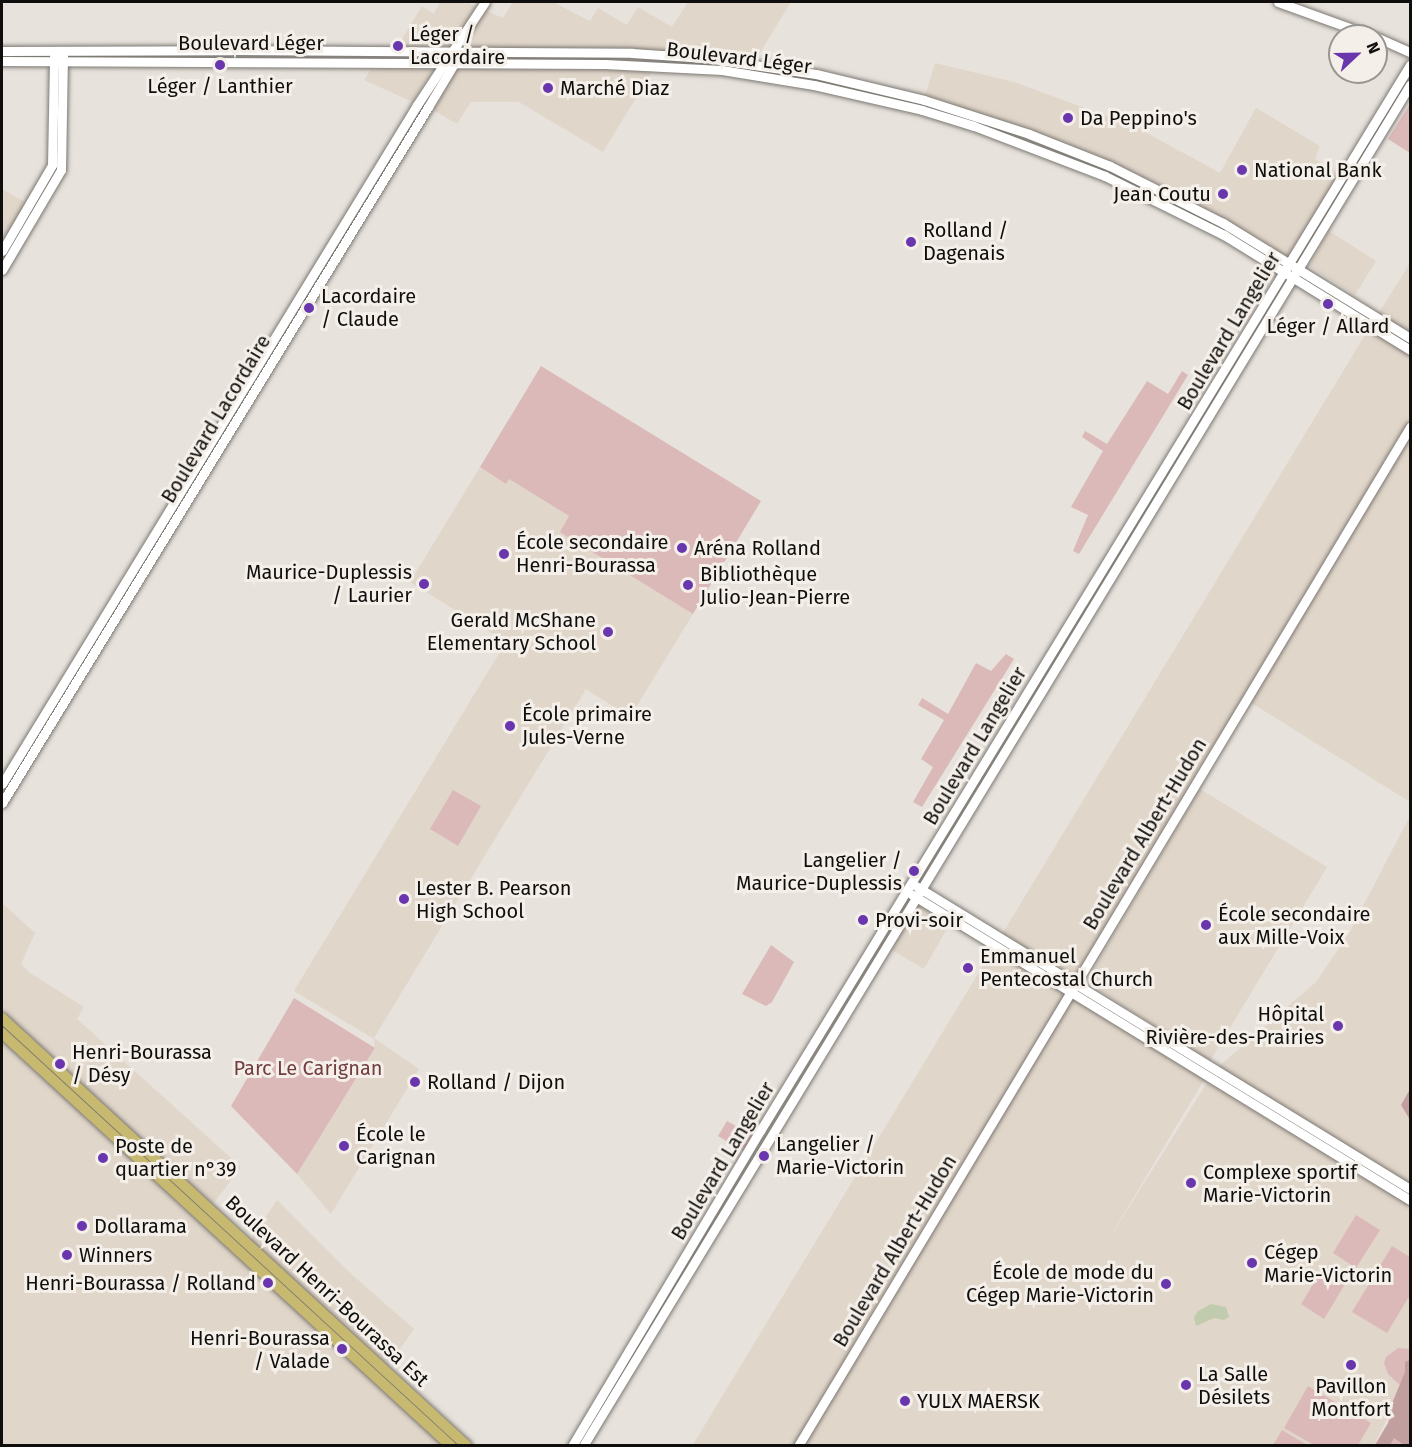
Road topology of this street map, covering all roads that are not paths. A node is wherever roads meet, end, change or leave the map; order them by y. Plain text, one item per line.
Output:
1 (485, 2) edge
2 (1278, 2) edge
3 (1338, 24) edge
4 (1388, 43) edge
5 (2, 51) edge
6 (59, 51) junction
7 (455, 51) junction
8 (1410, 52) edge
9 (2, 61) edge
10 (59, 62) junction
11 (444, 62) junction
12 (455, 62) junction
13 (1410, 65) edge
14 (1410, 86) edge
15 (1226, 231) junction
16 (2, 251) edge
17 (1290, 264) junction
18 (1300, 269) junction
19 (2, 270) edge
20 (1285, 273) junction
21 (1294, 278) junction
22 (1410, 338) edge
23 (1410, 350) edge
24 (1410, 427) edge
25 (2, 784) edge
26 (2, 803) edge
27 (909, 888) junction
28 (918, 893) junction
29 (1073, 988) junction
30 (2, 1018) edge
31 (2, 1033) edge
32 (1410, 1189) edge
33 (1410, 1200) edge
34 (451, 1446) edge
35 (467, 1446) edge
36 (572, 1446) edge
37 (583, 1446) edge
38 (798, 1446) edge

1 - 7 main road, Boulevard Lacordaire
2 - 3 main road
4 - 8 main road
5 - 6 main road, Boulevard Léger
6 - 7 main road, Boulevard Léger
6 - 10 main road
7 - 11 main road, Boulevard Lacordaire
7 - 12 main road
7 - 15 main road, Boulevard Léger
9 - 10 main road, Boulevard Léger
10 - 11 main road, Boulevard Léger
10 - 16 main road
10 - 19 main road
11 - 12 main road, Boulevard Léger
11 - 25 main road, Boulevard Lacordaire
12 - 15 main road, Boulevard Léger
12 - 26 main road, Boulevard Lacordaire
13 - 17 main road, Boulevard Langelier
14 - 18 main road, Boulevard Langelier
15 - 17 main road, Boulevard Léger
15 - 20 main road, Boulevard Léger
17 - 18 main road, Boulevard Léger
17 - 20 main road, Boulevard Langelier
18 - 21 main road, Boulevard Langelier
18 - 22 main road, Boulevard Léger
20 - 21 main road, Boulevard Léger
20 - 27 main road, Boulevard Langelier
21 - 23 main road, Boulevard Léger
21 - 28 main road, Boulevard Langelier
24 - 29 main road, Boulevard Albert-Hudon
27 - 28 main road
27 - 36 main road, Boulevard Langelier
28 - 29 main road
28 - 37 main road, Boulevard Langelier
29 - 32 main road
29 - 33 main road
29 - 38 main road, Boulevard Albert-Hudon
30 - 35 main road, Boulevard Henri-Bourassa Est
31 - 34 main road, Boulevard Henri-Bourassa Est

